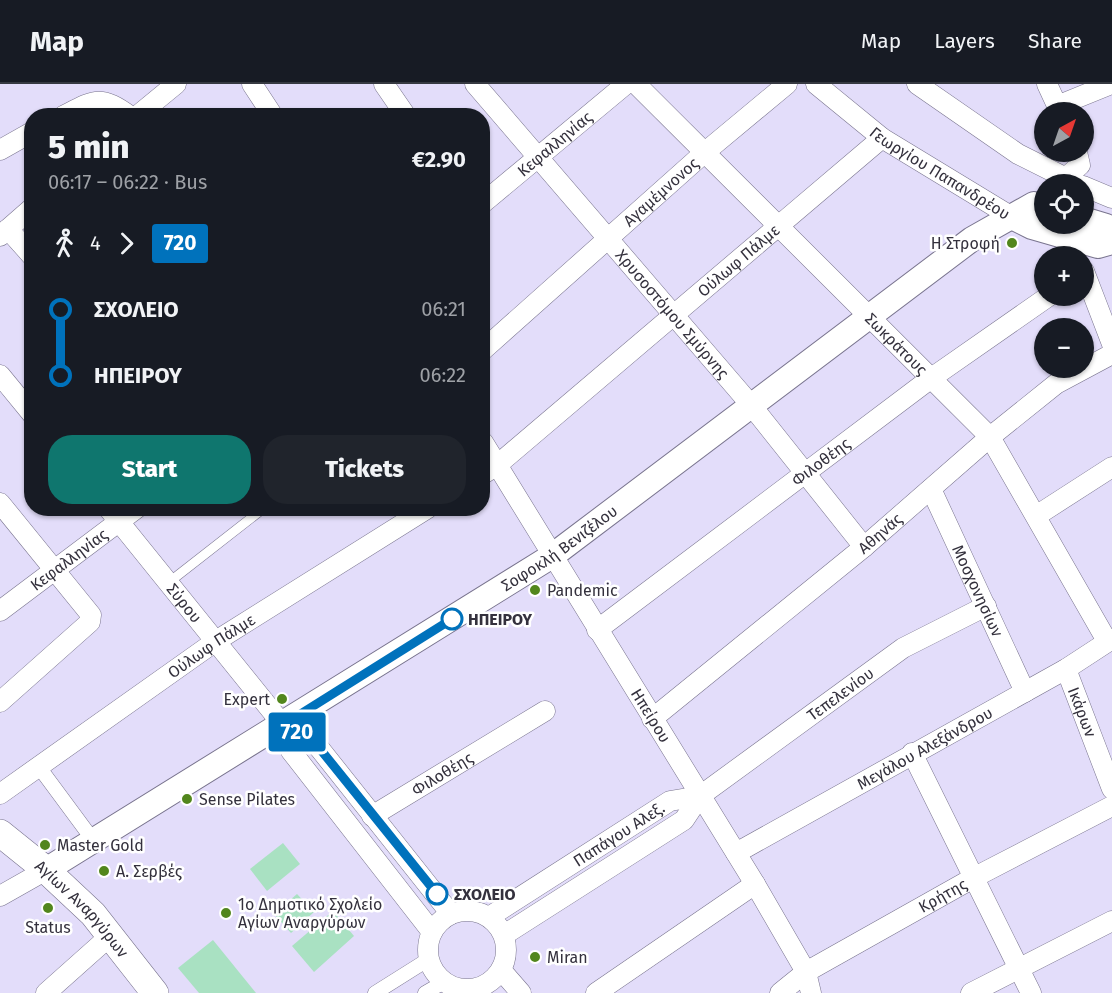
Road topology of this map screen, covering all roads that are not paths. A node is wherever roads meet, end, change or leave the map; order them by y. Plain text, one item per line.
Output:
1 (176, 84) edge
2 (252, 84) edge
3 (384, 84) edge
4 (475, 84) edge
5 (626, 84) edge
6 (636, 84) edge
7 (787, 84) edge
8 (816, 84) edge
9 (917, 84) edge
10 (1047, 84) edge
11 (1111, 84) edge
12 (1056, 102) edge
13 (1074, 102) edge
14 (79, 108) edge
15 (119, 108) edge
16 (147, 108) edge
17 (268, 108) edge
18 (400, 108) edge
19 (24, 136) edge
20 (882, 138) junction
21 (0, 150) edge
22 (704, 153) junction
23 (537, 158) junction
24 (1053, 174) edge
25 (1094, 192) edge
26 (490, 197) edge
27 (1112, 198) edge
28 (1034, 206) edge
29 (24, 215) edge
30 (1012, 217) junction
31 (1094, 222) edge
32 (777, 225) junction
33 (1112, 231) edge
34 (4, 232) edge
35 (606, 239) junction
36 (1112, 242) edge
37 (1112, 247) edge
38 (24, 249) edge
39 (1094, 262) edge
40 (1094, 297) edge
41 (1035, 306) edge
42 (673, 314) junction
43 (871, 318) junction
44 (490, 344) edge
45 (1112, 344) edge
46 (1112, 354) edge
47 (930, 379) junction
48 (2, 383) edge
49 (751, 405) junction
50 (24, 406) edge
51 (990, 436) junction
52 (1112, 468) edge
53 (490, 470) edge
54 (807, 474) junction
55 (931, 489) junction
56 (0, 503) edge
57 (114, 516) edge
58 (254, 516) edge
59 (415, 516) edge
60 (1036, 516) junction
61 (864, 548) junction
62 (552, 556) junction
63 (55, 570) junction
64 (168, 583) junction
65 (986, 606) junction
66 (0, 611) edge
67 (597, 630) junction
68 (1110, 640) edge
69 (216, 641) junction
70 (1066, 669) junction
71 (1025, 692) junction
72 (0, 702) edge
73 (545, 711) dead end
74 (652, 719) junction
75 (283, 725) junction
76 (912, 753) junction
77 (39, 767) junction
78 (1112, 789) edge
79 (0, 794) edge
80 (700, 796) junction
81 (1112, 806) edge
82 (372, 816) junction
83 (0, 833) edge
84 (93, 840) junction
85 (736, 853) junction
86 (46, 870) junction
87 (975, 877) junction
88 (755, 884) junction
89 (0, 896) edge
90 (451, 914) junction
91 (489, 917) junction
92 (1112, 921) edge
93 (432, 932) junction
94 (504, 935) junction
95 (110, 936) junction
96 (429, 959) junction
97 (1020, 968) junction
98 (501, 970) junction
99 (806, 972) junction
100 (444, 982) junction
101 (487, 989) edge
102 (46, 993) edge
103 (154, 993) edge
104 (375, 993) edge
105 (425, 993) edge
106 (521, 993) edge
107 (596, 993) edge
108 (780, 993) edge
109 (811, 993) edge
110 (971, 993) edge
111 (1031, 993) edge

1 - 16 street
2 - 17 street
3 - 18 street
4 - 23 street, Χρυσοστόμου Σμύρνης
5 - 23 street, Κεφαλληνίας
6 - 22 street, Σωκράτους
7 - 22 street, Αγαμέμνονος
8 - 20 street, Γεωργίου Παπανδρέου
9 - 24 street
10 - 12 street
11 - 13 street
14 - 15 street
19 - 21 street
20 - 30 street, Γεωργίου Παπανδρέου
20 - 32 street, Ούλωφ Πάλμε
22 - 32 street, Σωκράτους
22 - 35 street, Αγαμέμνονος
23 - 26 street, Κεφαλληνίας
23 - 35 street, Χρυσοστόμου Σμύρνης
25 - 27 street
28 - 30 street, Σοφοκλή Βενιζέλου
29 - 34 street
30 - 36 street, Γεωργίου Παπανδρέου
30 - 43 street, Σοφοκλή Βενιζέλου
31 - 33 street
32 - 42 street, Ούλωφ Πάλμε
32 - 43 street, Σωκράτους
34 - 38 street
35 - 42 street, Χρυσοστόμου Σμύρνης
35 - 44 street, Αγαμέμνονος
37 - 39 street
40 - 45 street
41 - 47 street, Φιλοθέης
42 - 49 street, Χρυσοστόμου Σμύρνης
42 - 53 street, Ούλωφ Πάλμε
43 - 47 street, Σωκράτους
43 - 49 street, Σοφοκλή Βενιζέλου
46 - 51 street, Αθηνάς
47 - 51 street, Σωκράτους
47 - 54 street, Φιλοθέης
48 - 50 street
49 - 54 street, Χρυσοστόμου Σμύρνης
49 - 62 street, Σοφοκλή Βενιζέλου
51 - 55 street, Αθηνάς
51 - 60 street, Σωκράτους
52 - 60 street
53 - 62 street, Ηπείρου
54 - 61 street, Χρυσοστόμου Σμύρνης
54 - 67 street, Φιλοθέης
55 - 61 street, Αθηνάς
55 - 65 street, Μοσχονησίων
56 - 63 street
57 - 63 street, Κεφαλληνίας
57 - 64 street, Σύρου
58 - 64 lane
59 - 69 street, Ούλωφ Πάλμε
60 - 68 street, Σωκράτους
61 - 74 street, Αθηνάς
62 - 67 street, Ηπείρου
62 - 75 street, Σοφοκλή Βενιζέλου
63 - 66 street, Κεφαλληνίας
63 - 72 street
64 - 69 street, Σύρου
65 - 71 street, Μοσχονησίων
65 - 80 street, Τεπελενίου
67 - 74 street, Ηπείρου
68 - 70 street, Μεγάλου Αλεξάνδρου
69 - 75 street, Σύρου
69 - 77 street, Ούλωφ Πάλμε
70 - 71 street, Μεγάλου Αλεξάνδρου
70 - 78 street, Ικάρων
71 - 76 street, Μεγάλου Αλεξάνδρου
73 - 82 street, Φιλοθέης
74 - 80 street, Ηπείρου
75 - 82 street, Σύρου
75 - 84 street, Σοφοκλή Βενιζέλου
75 - 93 street, Σύρου
76 - 85 street, Μεγάλου Αλεξάνδρου
76 - 87 street
77 - 79 street, Ούλωφ Πάλμε
77 - 84 street
80 - 85 street, Ηπείρου
80 - 91 street, Παπάγου Αλεξ.
80 - 94 street, Παπάγου Αλεξ.
81 - 87 street, Κρήτης
82 - 90 street, Σύρου
83 - 86 main road, Αγίων Αναργύρων
84 - 86 street, Σοφοκλή Βενιζέλου
85 - 88 street, Ηπείρου
86 - 89 street, Σοφοκλή Βενιζέλου
86 - 95 main road, Αγίων Αναργύρων
87 - 97 street
87 - 99 street, Κρήτης
88 - 99 street, Ηπείρου
88 - 107 street
90 - 91 street
90 - 93 street
91 - 94 street
92 - 97 street
93 - 96 street
94 - 98 street
95 - 102 street
95 - 103 main road, Αγίων Αναργύρων
96 - 100 street
96 - 104 street
97 - 110 street
97 - 111 street
98 - 101 street
98 - 106 street
99 - 108 street, Κρήτης
99 - 109 street, Ηπείρου
100 - 101 street
100 - 105 street

